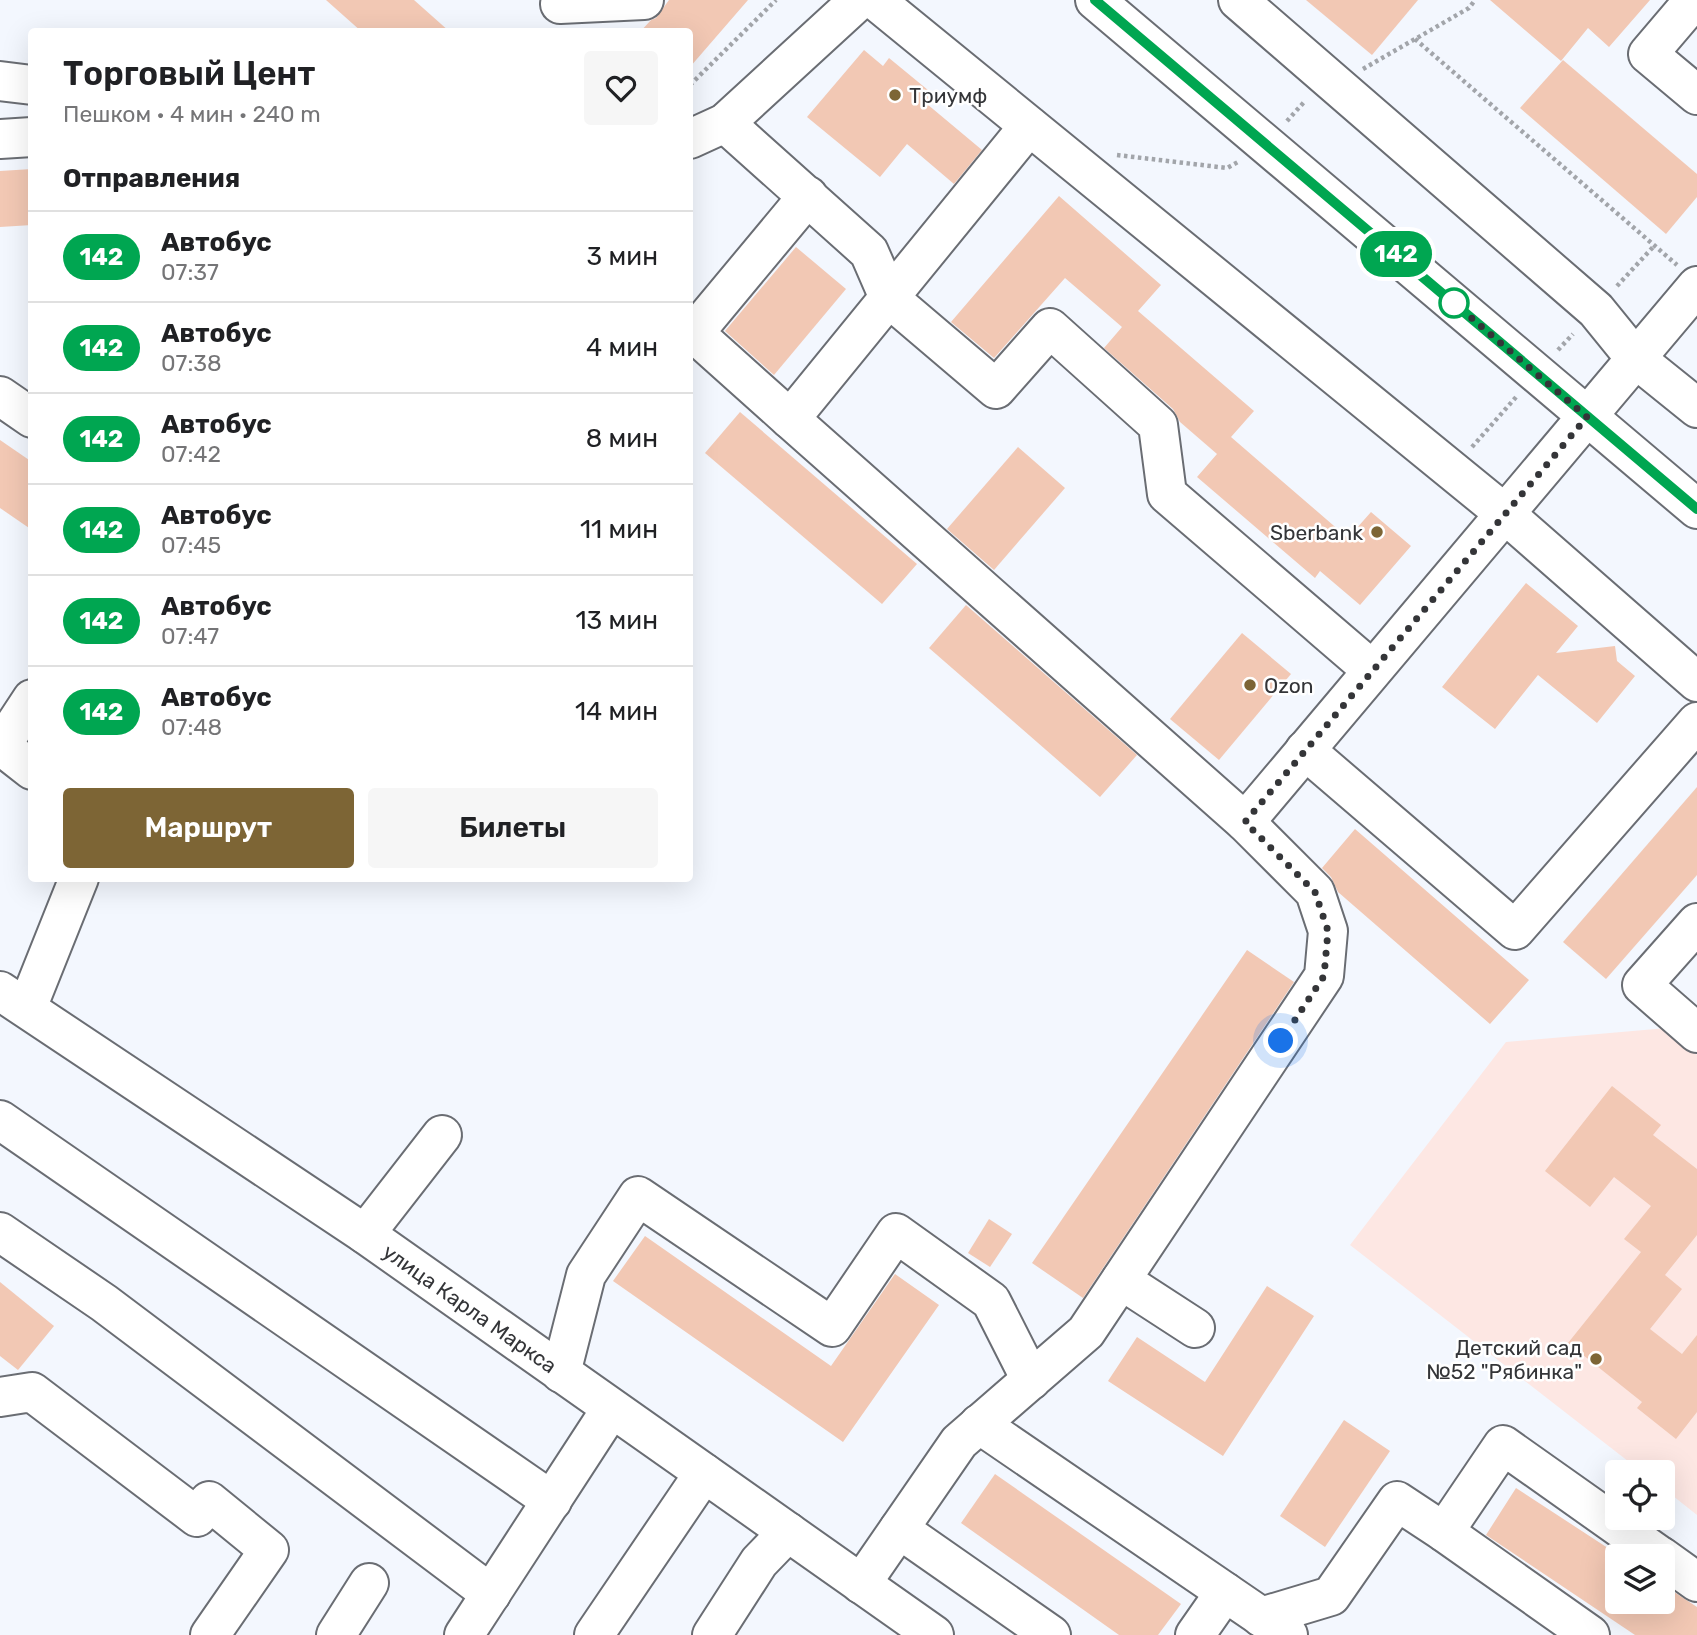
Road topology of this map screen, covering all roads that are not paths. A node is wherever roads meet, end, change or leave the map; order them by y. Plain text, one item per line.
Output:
1 (644, 0) edge
2 (859, 0) edge
3 (875, 0) edge
4 (1095, 0) edge
5 (1238, 0) edge
6 (1694, 0) edge
7 (551, 12) edge
8 (0, 81) edge
9 (28, 84) edge
10 (1697, 95) edge
11 (725, 123) junction
12 (1029, 126) junction
13 (28, 137) edge
14 (693, 138) edge
15 (0, 139) edge
16 (808, 197) junction
17 (1688, 277) edge
18 (890, 298) junction
19 (1636, 358) junction
20 (0, 396) edge
21 (1697, 408) edge
22 (28, 415) edge
23 (1587, 417) junction
24 (790, 419) junction
25 (1697, 509) edge
26 (1504, 513) junction
27 (1372, 670) junction
28 (1697, 682) edge
29 (28, 705) edge
30 (1697, 722) edge
31 (1, 745) edge
32 (1305, 750) junction
33 (28, 766) edge
34 (1245, 822) junction
35 (77, 882) edge
36 (1697, 923) edge
37 (13, 1000) edge
38 (1697, 1033) edge
39 (0, 1120) edge
40 (442, 1135) dead end
41 (0, 1231) edge
42 (365, 1234) junction
43 (1121, 1280) junction
44 (1195, 1328) dead end
45 (561, 1373) junction
46 (1031, 1380) junction
47 (0, 1397) edge
48 (611, 1409) junction
49 (979, 1424) junction
50 (704, 1474) junction
51 (552, 1501) junction
52 (899, 1529) junction
53 (788, 1532) junction
54 (1444, 1532) junction
55 (1643, 1544) edge
56 (1675, 1567) edge
57 (1697, 1582) edge
58 (369, 1583) dead end
59 (861, 1584) junction
60 (1225, 1592) junction
61 (491, 1594) junction
62 (1275, 1626) edge
63 (210, 1635) edge
64 (336, 1635) edge
65 (464, 1635) edge
66 (594, 1635) edge
67 (712, 1635) edge
68 (934, 1635) edge
69 (1051, 1635) edge
70 (1195, 1635) edge
71 (1590, 1635) edge

1 - 7 main road
2 - 11 main road
3 - 12 main road
4 - 23 main road
5 - 19 main road
6 - 10 main road
8 - 9 main road
11 - 14 main road
11 - 16 main road
12 - 18 main road
12 - 26 main road
13 - 15 main road
16 - 18 main road
16 - 24 main road
17 - 19 main road
18 - 24 main road
18 - 27 main road
19 - 21 main road
19 - 23 main road
20 - 22 main road
23 - 25 main road
23 - 26 main road
24 - 34 main road
26 - 27 main road
26 - 28 main road
27 - 32 main road
29 - 31 main road
30 - 32 main road
31 - 33 main road
32 - 34 main road
34 - 43 main road
35 - 37 main road
36 - 38 main road
37 - 42 main road, улица Карла Маркса
39 - 51 main road
40 - 42 main road
41 - 61 main road
42 - 45 main road, улица Карла Маркса
43 - 44 main road
43 - 46 main road
45 - 46 main road
45 - 48 main road, улица Карла Маркса
46 - 49 main road
47 - 63 main road
48 - 50 main road, улица Карла Маркса
48 - 51 main road
49 - 52 main road
49 - 60 main road
50 - 53 main road, улица Карла Маркса
50 - 66 main road
51 - 61 main road
52 - 59 main road
52 - 69 main road
53 - 59 main road, улица Карла Маркса
53 - 67 main road
54 - 55 main road
54 - 62 main road
54 - 71 main road
56 - 57 main road
58 - 64 main road
59 - 68 main road, улица Карла Маркса
60 - 62 main road
60 - 70 main road
61 - 65 main road

